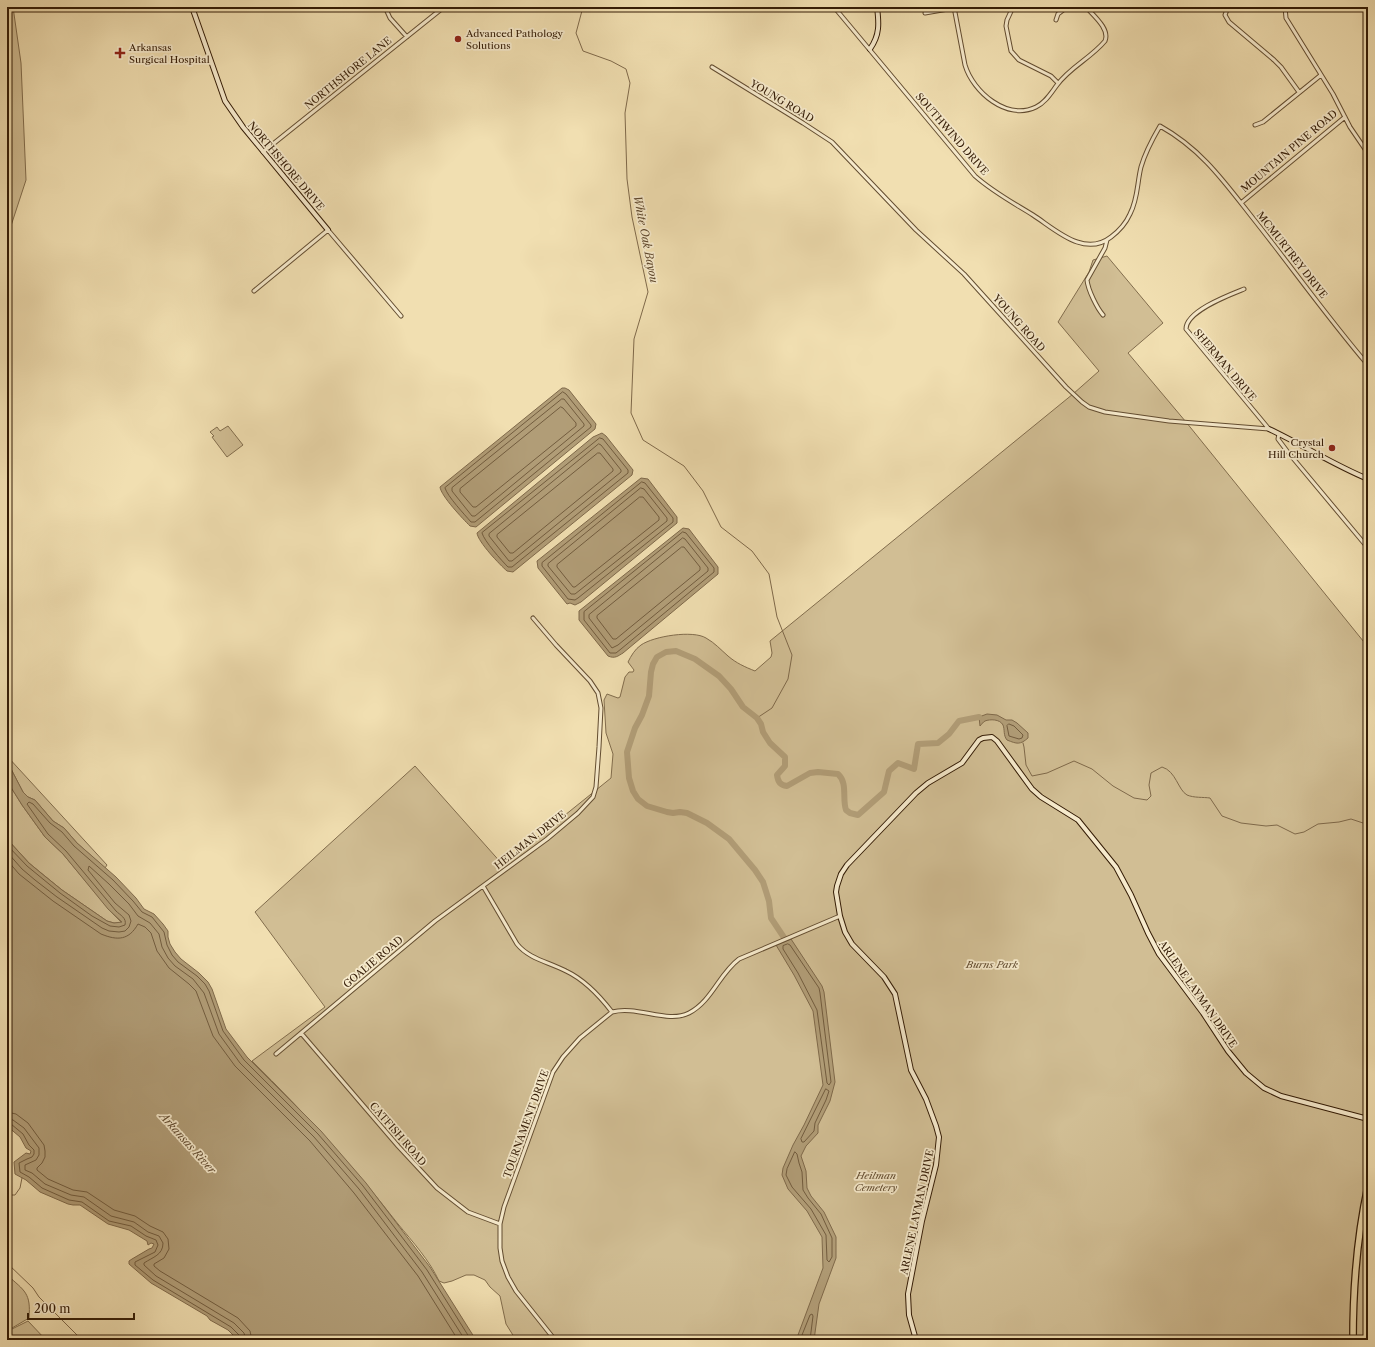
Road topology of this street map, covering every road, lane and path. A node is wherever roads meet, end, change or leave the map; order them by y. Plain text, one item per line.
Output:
1 (192, 7) edge
2 (385, 7) edge
3 (444, 7) edge
4 (834, 7) edge
5 (877, 7) edge
6 (954, 7) edge
7 (1013, 7) edge
8 (1067, 7) edge
9 (1086, 7) edge
10 (1228, 7) edge
11 (1285, 7) edge
12 (1362, 7) edge
13 (1368, 11) edge
14 (925, 14) dead end
15 (1056, 20) dead end
16 (407, 37) junction
17 (870, 49) junction
18 (712, 67) dead end
19 (1321, 75) junction
20 (1058, 83) junction
21 (1299, 92) junction
22 (1345, 117) junction
23 (1255, 125) dead end
24 (263, 152) junction
25 (1367, 152) dead end
26 (1202, 156) joint
27 (1241, 203) junction
28 (328, 230) junction
29 (1107, 240) junction
30 (1244, 289) dead end
31 (254, 291) dead end
32 (1103, 315) dead end
33 (401, 316) dead end
34 (1368, 365) edge
35 (1269, 429) junction
36 (1280, 434) junction
37 (1368, 479) edge
38 (1368, 548) edge
39 (533, 618) dead end
40 (483, 886) junction
41 (840, 916) junction
42 (612, 1012) junction
43 (301, 1033) junction
44 (276, 1054) dead end
45 (1367, 1119) edge
46 (1368, 1186) edge
47 (500, 1224) junction
48 (555, 1340) edge
49 (916, 1340) edge
50 (1353, 1340) edge

1 - 24 street, NORTHSHORE DRIVE
2 - 16 street
3 - 16 street, NORTHSHORE LANE
4 - 17 street
5 - 17 street
6 - 14 street
6 - 20 street
7 - 20 street
8 - 15 street
9 - 20 street
10 - 21 street
11 - 19 street, MOUNTAIN PINE ROAD
12 - 13 main road
16 - 24 street, NORTHSHORE LANE
17 - 29 street, SOUTHWIND DRIVE
18 - 35 street, YOUNG ROAD
19 - 21 street
19 - 22 street, MOUNTAIN PINE ROAD
21 - 23 street
22 - 25 street
22 - 27 street, MOUNTAIN PINE ROAD
24 - 28 street, NORTHSHORE DRIVE
26 - 27 street, MCMURTREY DRIVE
26 - 29 street, SOUTHWIND DRIVE
27 - 34 street, MCMURTREY DRIVE
28 - 31 street
28 - 33 street, NORTHSHORE DRIVE
29 - 32 street
30 - 35 street, SHERMAN DRIVE
35 - 36 street, YOUNG ROAD
36 - 37 street, YOUNG ROAD
36 - 38 street
39 - 40 street, HEILMAN DRIVE
40 - 42 street
40 - 43 street, GOALIE ROAD
41 - 42 street
41 - 45 street, ARLENE LAYMAN DRIVE
41 - 49 street, ARLENE LAYMAN DRIVE
42 - 47 street, TOURNAMENT DRIVE
43 - 44 street, GOALIE ROAD
43 - 47 street, CATFISH ROAD
46 - 50 highway
47 - 48 street, TOURNAMENT DRIVE

